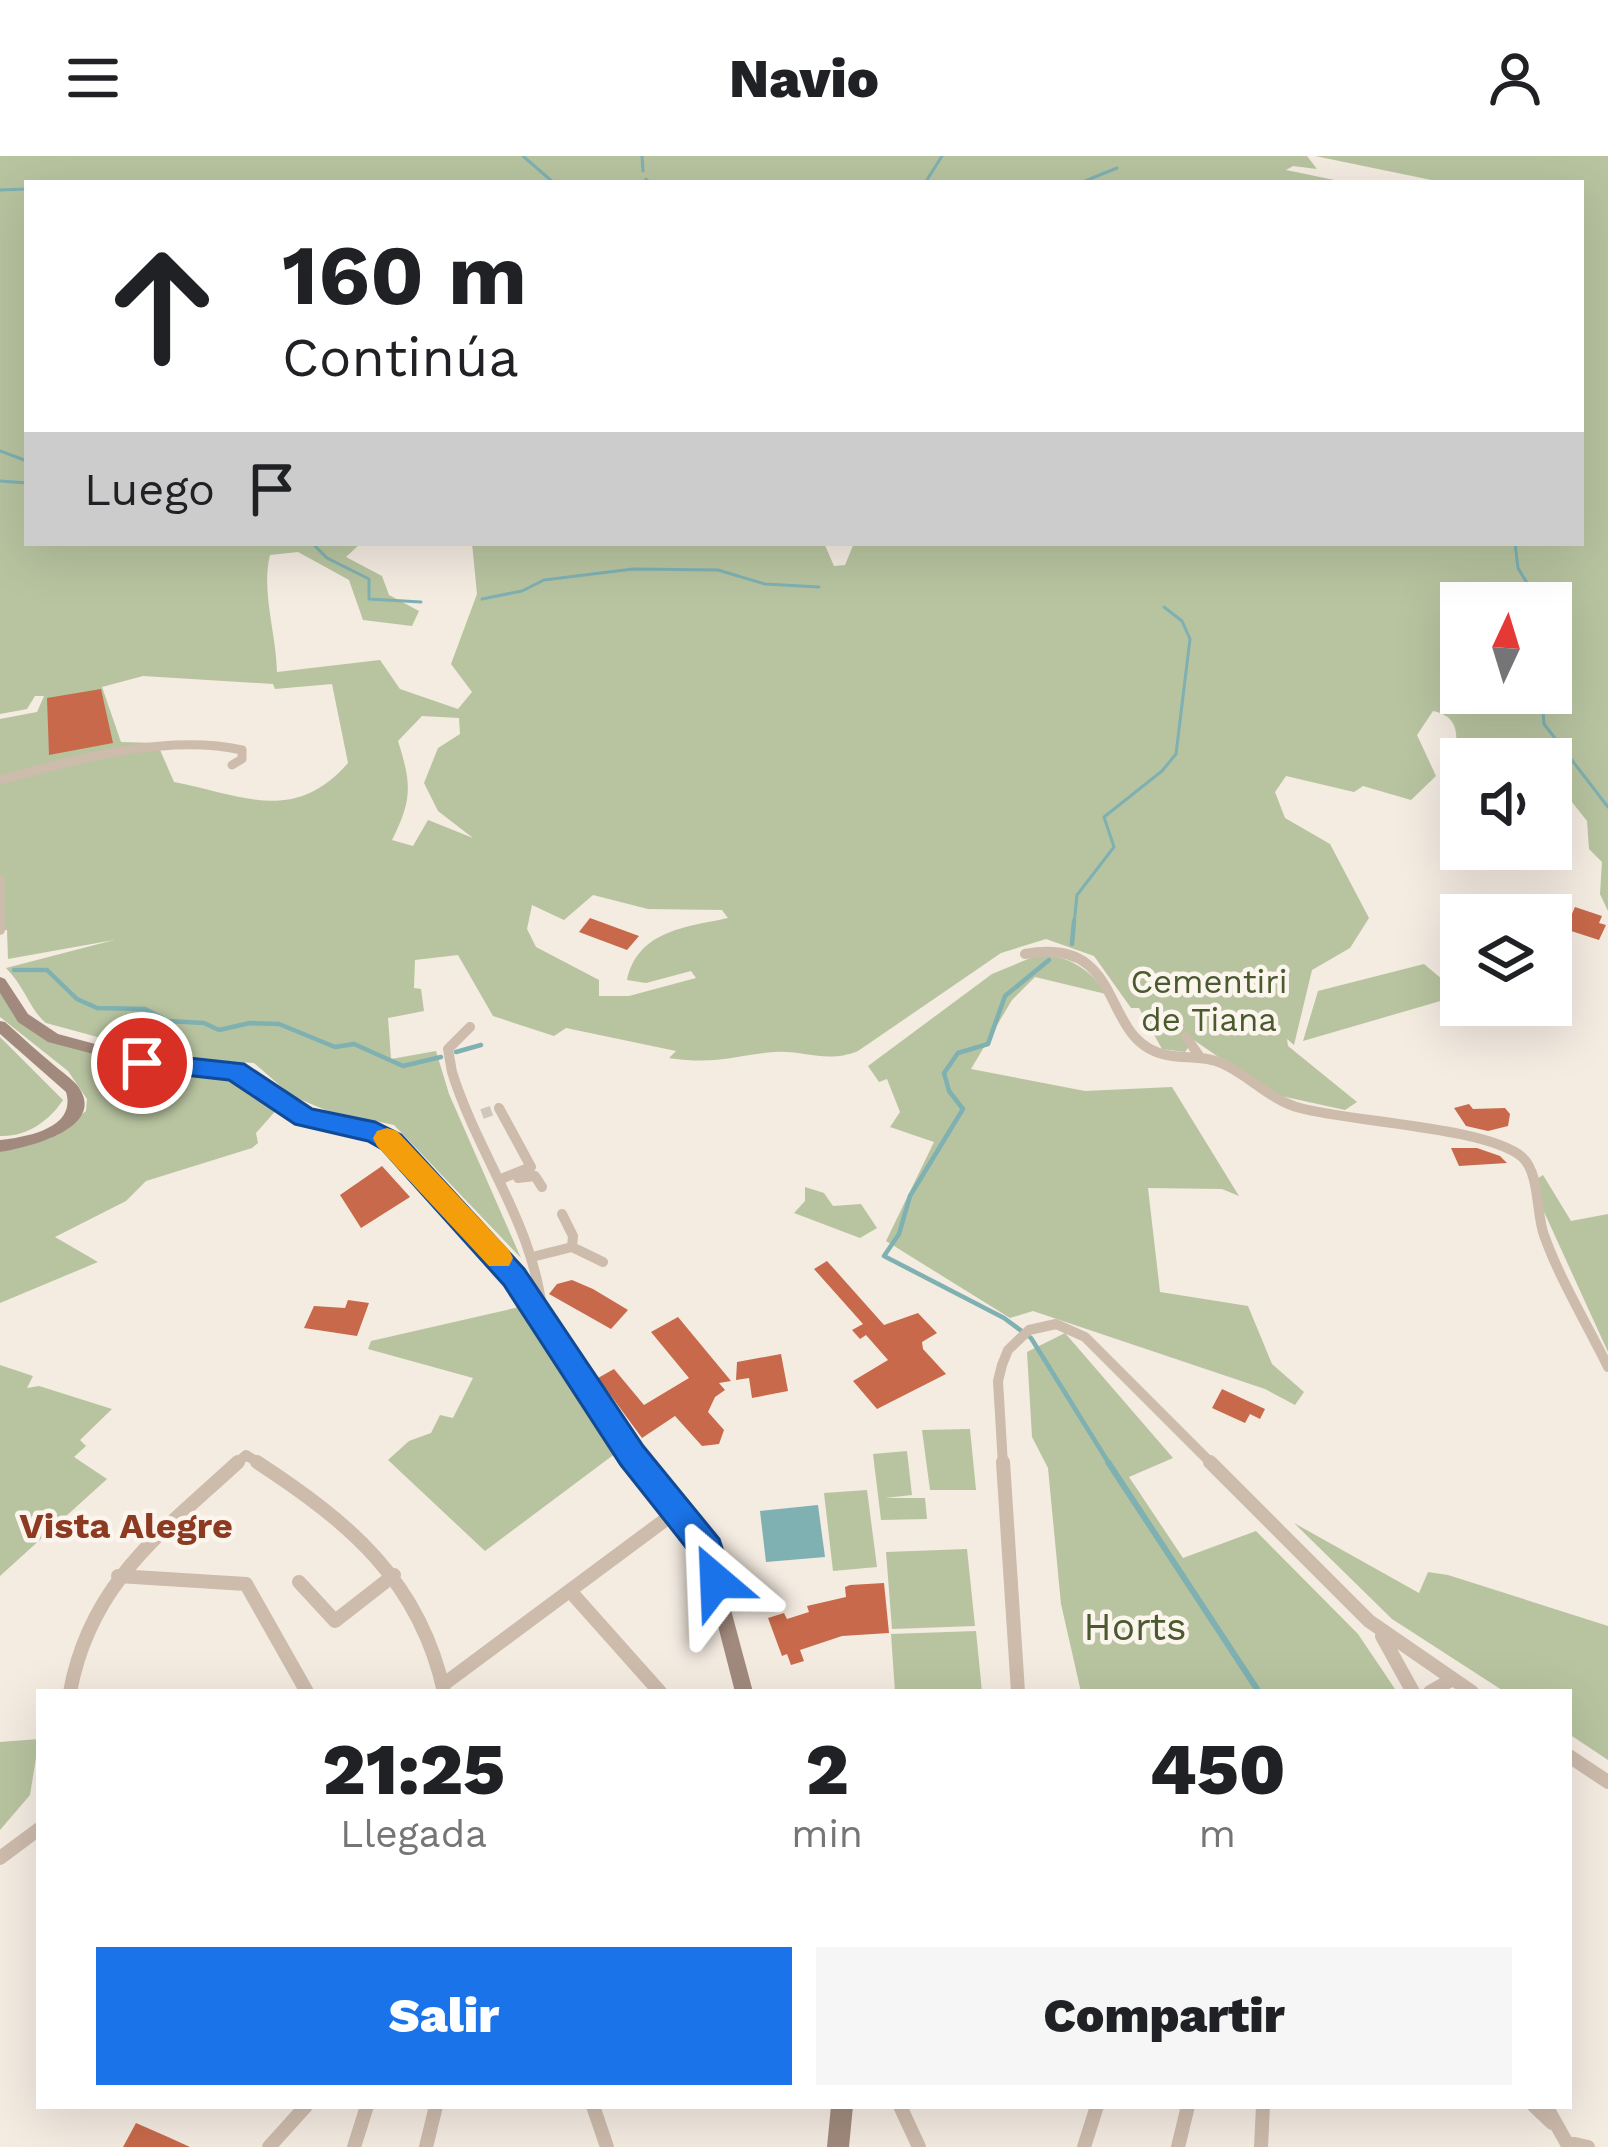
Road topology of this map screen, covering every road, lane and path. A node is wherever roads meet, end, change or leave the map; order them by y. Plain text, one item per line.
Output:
1 (232, 765) dead end
2 (0, 780) edge
3 (0, 879) edge
4 (0, 930) edge
5 (1025, 954) dead end
6 (0, 982) edge
7 (0, 1026) edge
8 (470, 1027) dead end
9 (1186, 1037) dead end
10 (1200, 1058) junction
11 (499, 1108) dead end
12 (0, 1146) edge
13 (502, 1181) junction
14 (542, 1187) dead end
15 (562, 1214) dead end
16 (572, 1247) junction
17 (532, 1257) junction
18 (603, 1262) dead end
19 (543, 1320) junction
20 (1608, 1367) edge
21 (676, 1511) junction
22 (394, 1575) junction
23 (118, 1576) junction
24 (299, 1582) dead end
25 (570, 1591) junction
26 (1377, 1628) junction
27 (1454, 1680) junction
28 (444, 1688) edge
29 (70, 1689) edge
30 (305, 1689) edge
31 (657, 1689) edge
32 (743, 1689) edge
33 (1018, 1689) edge
34 (1411, 1689) edge
35 (1434, 1689) edge
36 (1468, 1689) edge
37 (1572, 1758) edge
38 (1608, 1782) edge
39 (36, 1830) edge
40 (0, 1858) edge
41 (303, 2109) edge
42 (366, 2109) edge
43 (435, 2109) edge
44 (593, 2109) edge
45 (842, 2109) edge
46 (901, 2109) edge
47 (1096, 2109) edge
48 (1186, 2109) edge
49 (1263, 2109) edge
50 (1537, 2109) edge
51 (1548, 2109) edge
52 (1565, 2140) edge
53 (268, 2147) edge
54 (354, 2147) edge
55 (426, 2147) edge
56 (607, 2147) edge
57 (838, 2147) edge
58 (919, 2147) edge
59 (1084, 2147) edge
60 (1178, 2147) edge
61 (1262, 2147) edge
62 (1588, 2147) edge

1 - 2 street
3 - 4 street
5 - 10 street
6 - 19 street
7 - 12 street
8 - 13 street
9 - 10 street
10 - 20 street
11 - 13 street
13 - 14 street
13 - 17 street
15 - 16 street
16 - 17 street
16 - 18 street
17 - 19 street
19 - 21 street
21 - 25 street
21 - 32 street
22 - 23 street
22 - 24 street
22 - 28 street
23 - 29 street
23 - 30 street
25 - 28 street
25 - 31 street
26 - 27 street
26 - 33 street
26 - 34 street
27 - 35 street
27 - 36 street
37 - 38 street
39 - 40 street
41 - 53 street
42 - 54 street
43 - 55 street
44 - 56 street
45 - 57 street
46 - 58 street
47 - 59 street
48 - 60 street
49 - 61 street
50 - 52 street
51 - 52 street
52 - 62 street

